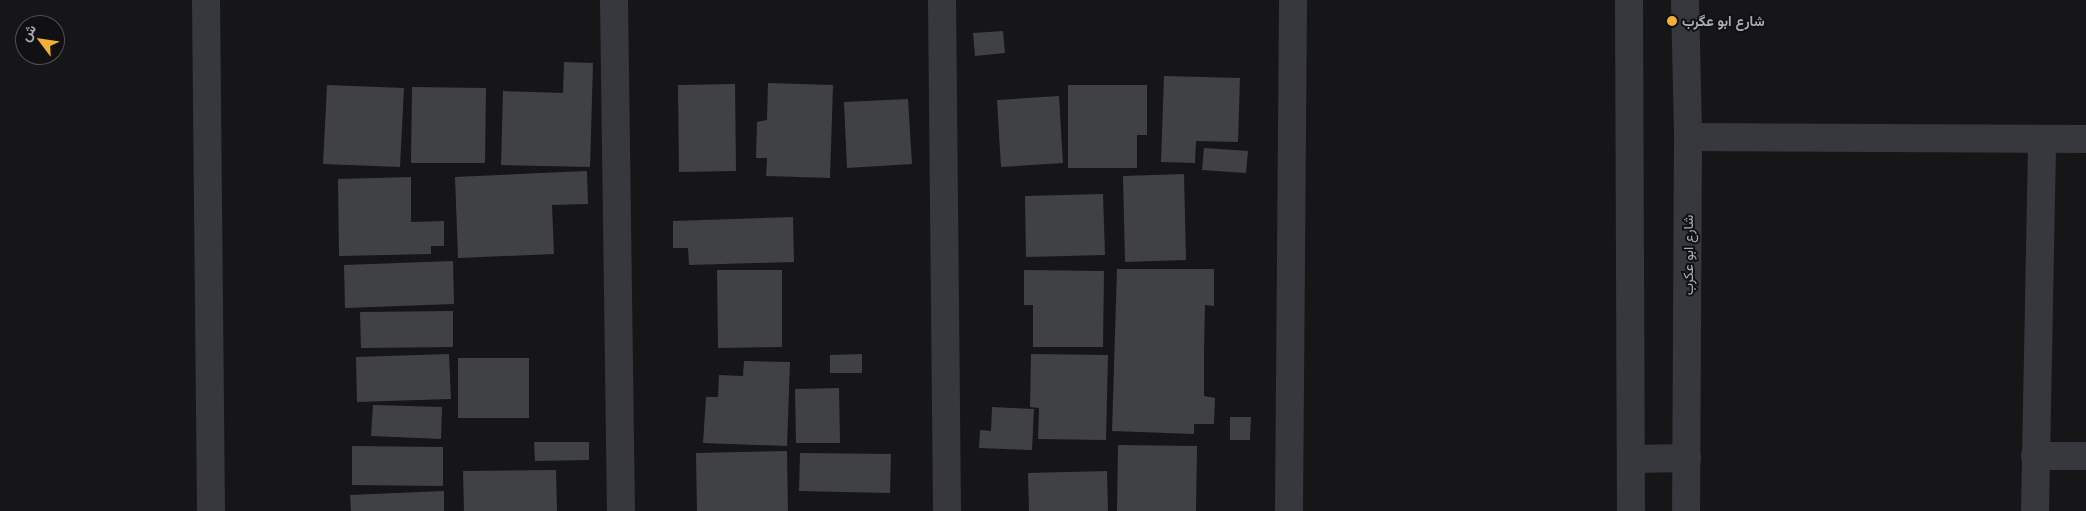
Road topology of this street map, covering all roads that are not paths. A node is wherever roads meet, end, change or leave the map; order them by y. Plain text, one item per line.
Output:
1 (206, 0) edge
2 (614, 0) edge
3 (942, 0) edge
4 (1293, 0) edge
5 (1629, 0) edge
6 (1685, 0) edge
7 (1688, 137) junction
8 (2042, 139) junction
9 (2086, 139) edge
10 (2034, 456) junction
11 (2086, 456) edge
12 (1687, 458) junction
13 (1631, 459) junction
14 (210, 511) edge
15 (621, 511) edge
16 (947, 511) edge
17 (1289, 511) edge
18 (1631, 511) edge
19 (1686, 511) edge
20 (2035, 511) edge

1 - 14 street
2 - 15 street
3 - 16 street
4 - 17 street
5 - 13 street
6 - 7 street, شارع ابو عكرب
7 - 8 street
7 - 12 street, شارع ابو عكرب
8 - 9 street
8 - 10 street
10 - 11 street
10 - 20 street
12 - 13 street
12 - 19 street, شارع ابو عكرب
13 - 18 street

